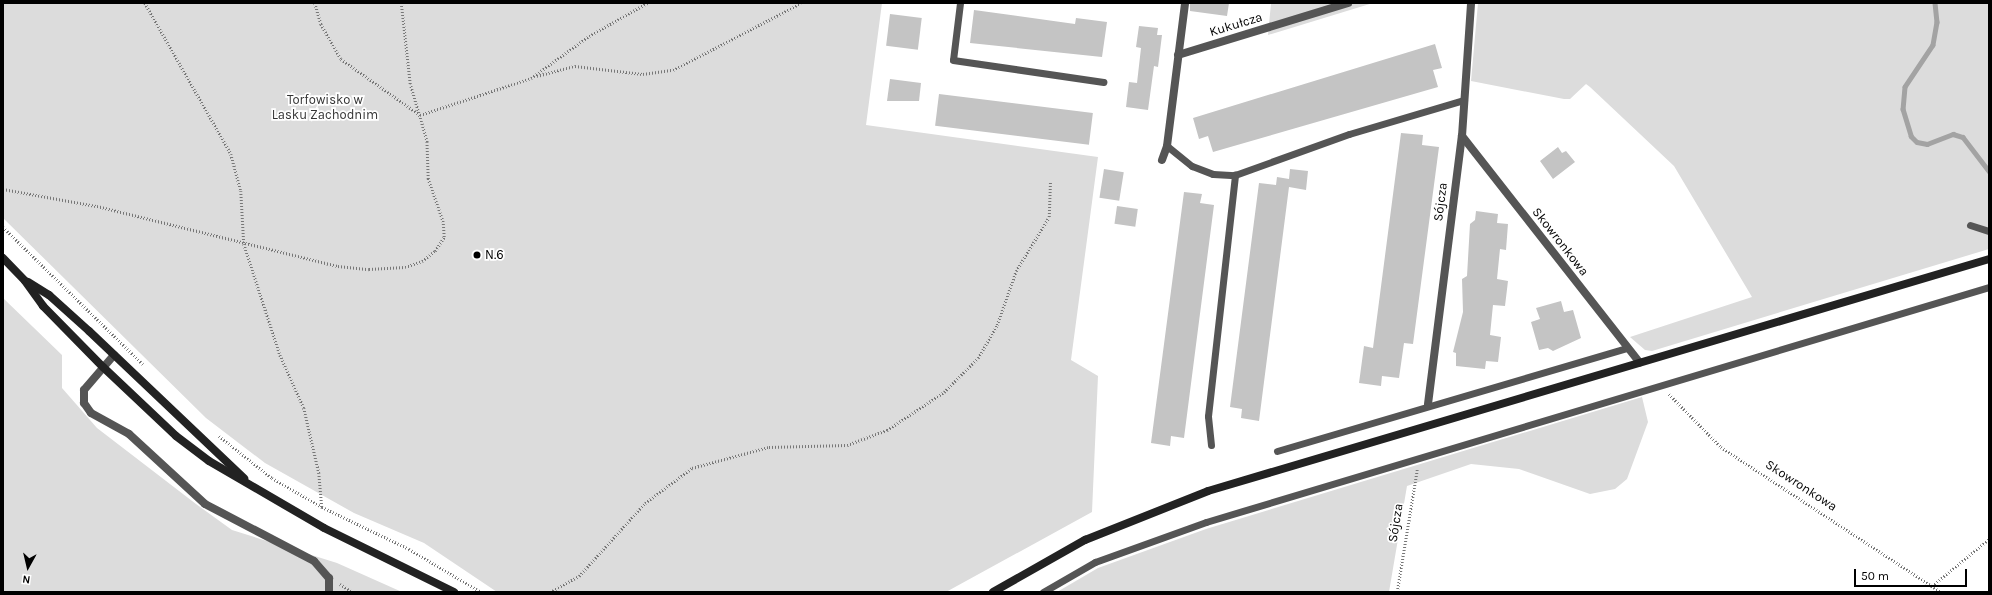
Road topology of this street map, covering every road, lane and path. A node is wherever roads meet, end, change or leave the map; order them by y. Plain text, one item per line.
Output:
1 (145, 3) edge
2 (315, 3) edge
3 (401, 3) edge
4 (647, 3) edge
5 (801, 3) edge
6 (960, 3) edge
7 (1185, 3) edge
8 (1348, 3) edge
9 (1471, 3) edge
10 (1178, 55) junction
11 (531, 78) junction
12 (1103, 82) dead end
13 (1464, 100) junction
14 (420, 115) junction
15 (1462, 136) junction
16 (1167, 146) junction
17 (1162, 160) dead end
18 (1235, 175) junction
19 (1050, 182) dead end
20 (3, 189) edge
21 (1970, 225) dead end
22 (3, 227) edge
23 (1989, 232) edge
24 (244, 244) junction
25 (3, 258) edge
26 (1989, 259) edge
27 (26, 281) junction
28 (1989, 288) edge
29 (1627, 348) junction
30 (114, 355) junction
31 (1640, 363) junction
32 (103, 366) junction
33 (145, 366) dead end
34 (1660, 385) junction
35 (1428, 404) junction
36 (213, 432) dead end
37 (1211, 445) dead end
38 (1277, 451) dead end
39 (1419, 457) junction
40 (257, 490) junction
41 (322, 507) junction
42 (1989, 539) edge
43 (1932, 586) junction
44 (329, 592) edge
45 (454, 592) edge
46 (481, 592) edge
47 (550, 592) edge
48 (993, 592) edge
49 (1043, 592) edge
50 (1397, 592) edge
51 (1941, 592) edge

1 - 24 path
2 - 14 path
3 - 14 path
4 - 11 path
5 - 11 path
6 - 12 lane
7 - 10 street
8 - 10 street, Kukułcza
9 - 13 street, Sójcza
10 - 16 street
11 - 14 path
13 - 15 street, Sójcza
13 - 18 lane
14 - 24 path
15 - 29 street, Skowronkowa
15 - 35 street, Sójcza
16 - 17 street
16 - 18 lane
18 - 37 lane
19 - 47 path
20 - 24 path
21 - 23 lane
22 - 33 path
24 - 41 path
25 - 27 main road
26 - 31 main road
27 - 30 main road
27 - 32 main road
28 - 34 lane
29 - 31 street, Skowronkowa
29 - 35 lane
30 - 32 street
30 - 40 main road
31 - 48 main road
32 - 40 main road
32 - 44 street
34 - 39 lane
34 - 43 path, Skowronkowa
35 - 38 lane
36 - 41 path
39 - 49 lane
39 - 50 path, Sójcza
40 - 45 main road
41 - 46 path
42 - 43 path
43 - 51 path, Skowronkowa

